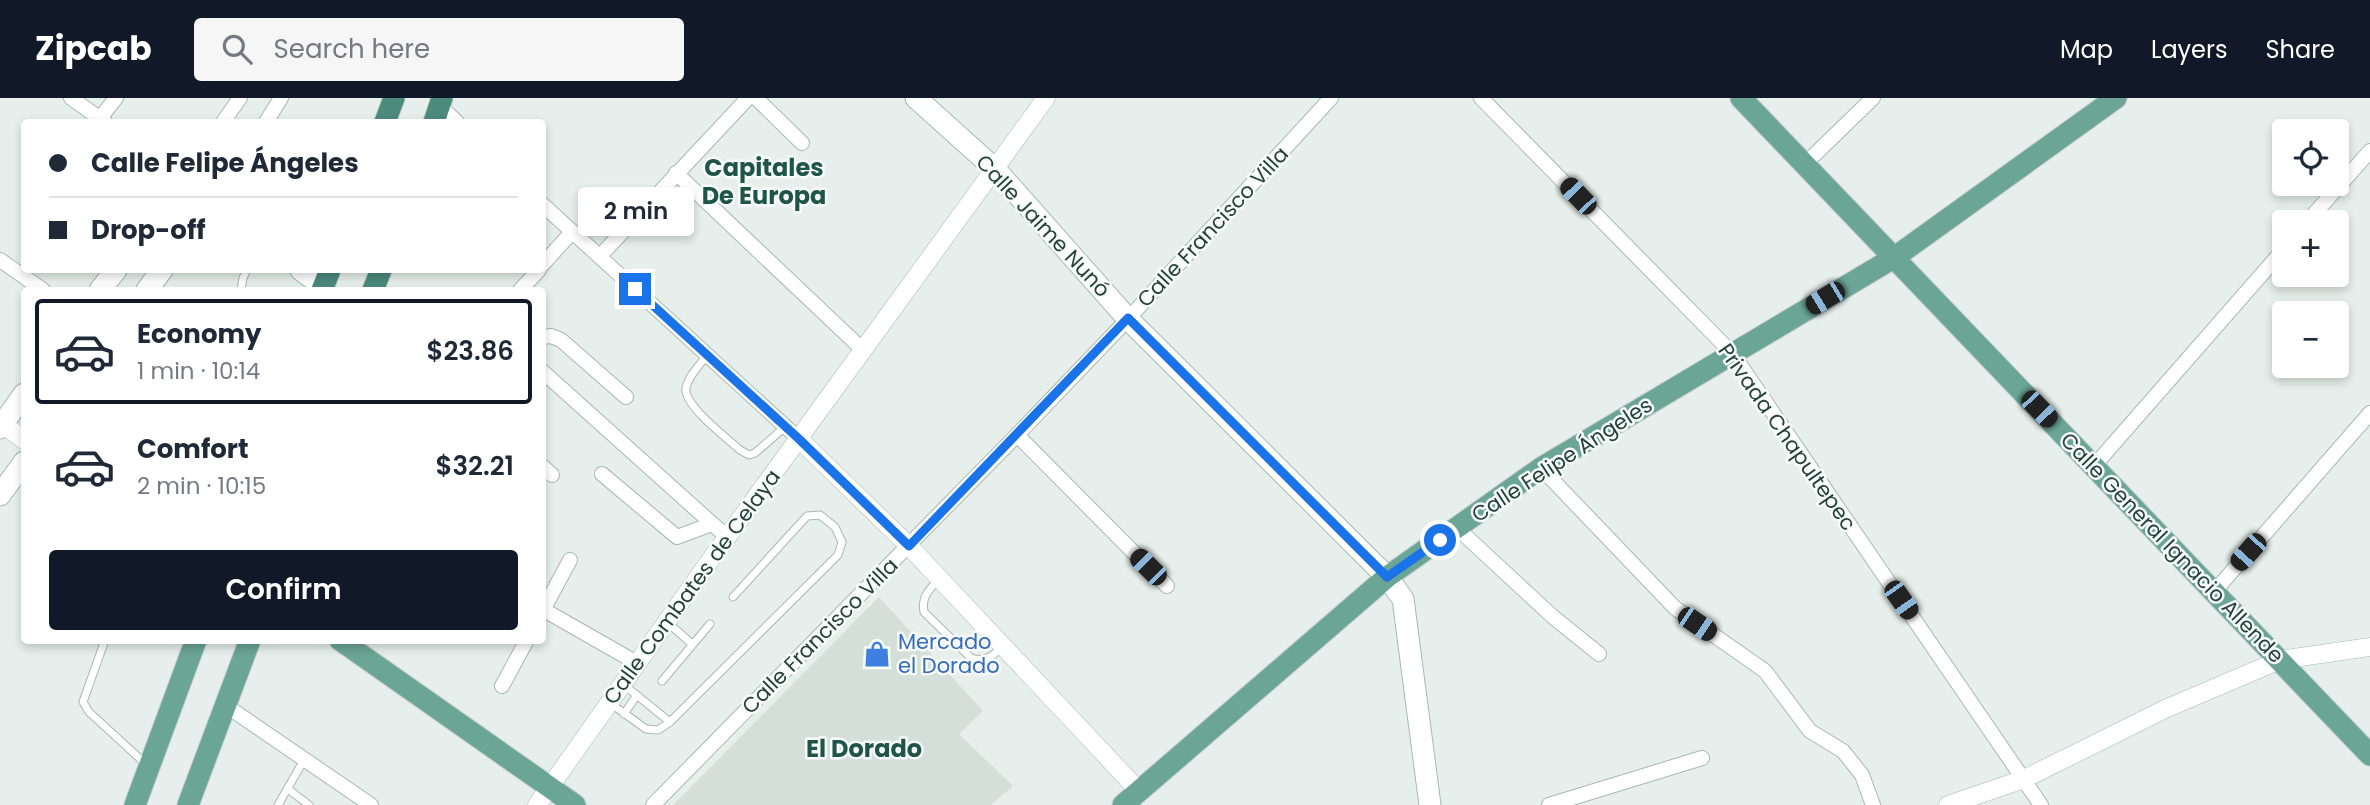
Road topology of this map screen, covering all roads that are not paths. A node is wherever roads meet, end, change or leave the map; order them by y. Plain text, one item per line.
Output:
1 (71, 98) edge
2 (116, 98) edge
3 (240, 98) edge
4 (748, 98) edge
5 (756, 98) edge
6 (916, 98) edge
7 (1046, 98) edge
8 (1331, 98) edge
9 (1481, 98) edge
10 (1741, 98) edge
11 (1873, 98) edge
12 (2116, 98) edge
13 (394, 99) edge
14 (440, 106) edge
15 (98, 119) edge
16 (102, 119) edge
17 (225, 119) edge
18 (386, 119) edge
19 (454, 119) edge
20 (802, 143) dead end
21 (2370, 151) edge
22 (1805, 164) junction
23 (995, 169) junction
24 (676, 173) junction
25 (546, 208) edge
26 (2318, 210) edge
27 (572, 232) junction
28 (600, 256) junction
29 (1895, 257) junction
30 (0, 260) edge
31 (546, 261) edge
32 (2272, 263) edge
33 (114, 273) edge
34 (307, 273) edge
35 (536, 273) edge
36 (325, 282) edge
37 (39, 287) edge
38 (102, 287) edge
39 (523, 287) edge
40 (1128, 318) junction
41 (546, 336) edge
42 (863, 350) junction
43 (1732, 353) junction
44 (707, 355) junction
45 (546, 375) edge
46 (626, 397) dead end
47 (21, 398) edge
48 (2370, 413) edge
49 (1, 425) edge
50 (785, 427) junction
51 (1017, 435) junction
52 (21, 438) edge
53 (799, 439) junction
54 (21, 466) edge
55 (2094, 466) junction
56 (1541, 468) junction
57 (602, 474) dead end
58 (0, 495) edge
59 (712, 524) junction
60 (1457, 528) junction
61 (727, 537) junction
62 (909, 546) junction
63 (570, 560) dead end
64 (1387, 577) junction
65 (939, 579) junction
66 (1167, 586) dead end
67 (2214, 592) junction
68 (733, 597) dead end
69 (546, 605) edge
70 (546, 613) edge
71 (666, 622) junction
72 (710, 624) dead end
73 (104, 644) edge
74 (195, 644) edge
75 (248, 644) edge
76 (346, 644) edge
77 (525, 644) edge
78 (692, 645) junction
79 (1004, 646) junction
80 (2370, 647) edge
81 (1599, 654) dead end
82 (2280, 660) junction
83 (637, 663) junction
84 (662, 681) dead end
85 (502, 686) dead end
86 (629, 690) junction
87 (225, 705) junction
88 (617, 708) junction
89 (670, 722) junction
90 (2370, 755) edge
91 (1702, 758) dead end
92 (305, 759) junction
93 (149, 766) junction
94 (2024, 779) junction
95 (550, 787) junction
96 (288, 789) junction
97 (1131, 798) edge
98 (135, 805) edge
99 (188, 805) edge
100 (278, 805) edge
101 (309, 805) edge
102 (372, 805) edge
103 (537, 805) edge
104 (575, 805) edge
105 (653, 805) edge
106 (1430, 805) edge
107 (1549, 805) edge
108 (1873, 805) edge
109 (1948, 805) edge
110 (2041, 805) edge

1 - 15 street
2 - 16 street
3 - 17 street
4 - 24 street
5 - 20 street
6 - 23 main road, Calle Jaime Nunó
7 - 23 street, Calle Combates de Celaya
8 - 40 street, Calle Francisco Villa
9 - 43 street, Privada Chapultepec
10 - 22 main road, Calle General Ignacio Allende
11 - 22 street
12 - 29 main road, Calle Felipe Ángeles
13 - 18 highway
14 - 19 street
21 - 26 street
22 - 29 main road, Calle General Ignacio Allende
23 - 40 main road, Calle Jaime Nunó
23 - 42 street, Calle Combates de Celaya
24 - 28 street
24 - 42 street
25 - 27 street
27 - 28 street
27 - 31 street
28 - 44 street
29 - 43 main road, Calle Felipe Ángeles
29 - 55 main road, Calle General Ignacio Allende
30 - 37 street
32 - 55 street
33 - 38 main road
34 - 36 main road
35 - 39 street
40 - 51 street, Calle Francisco Villa
40 - 64 main road, Calle Jaime Nunó
41 - 46 street
42 - 53 street, Calle Combates de Celaya
43 - 56 main road, Calle Felipe Ángeles
43 - 94 street, Privada Chapultepec
44 - 50 street
44 - 50 lane
45 - 59 street
47 - 49 main road
48 - 67 street
49 - 52 street
50 - 53 street
51 - 62 street, Calle Francisco Villa
51 - 66 street
53 - 61 street, Calle Combates de Celaya
53 - 62 street
54 - 58 main road
55 - 67 main road, Calle General Ignacio Allende
56 - 60 main road, Calle Felipe Ángeles
56 - 108 street
57 - 59 street
59 - 61 street
60 - 64 main road, Calle Felipe Ángeles
60 - 81 street
61 - 71 street, Calle Combates de Celaya
62 - 65 street
62 - 105 street, Calle Francisco Villa
63 - 69 street
64 - 97 main road, Calle Felipe Ángeles
64 - 106 main road, Calle Jaime Nunó
65 - 79 street
65 - 79 lane
67 - 82 main road, Calle General Ignacio Allende
68 - 89 lane
70 - 83 street
71 - 78 lane
71 - 83 street, Calle Combates de Celaya
72 - 78 lane
73 - 93 lane
74 - 93 main road
75 - 87 main road
76 - 95 main road
77 - 85 street
78 - 84 lane
79 - 97 street
80 - 82 street
82 - 90 main road, Calle General Ignacio Allende
82 - 94 street
83 - 86 street, Calle Combates de Celaya
86 - 88 street, Calle Combates de Celaya
86 - 89 lane
87 - 92 street
87 - 99 main road
88 - 89 lane
88 - 95 street, Calle Combates de Celaya
91 - 107 street
92 - 96 lane
92 - 102 street
93 - 98 main road
94 - 109 street
94 - 110 street, Privada Chapultepec
95 - 103 street, Calle Combates de Celaya
95 - 104 main road
96 - 100 lane
96 - 101 lane

